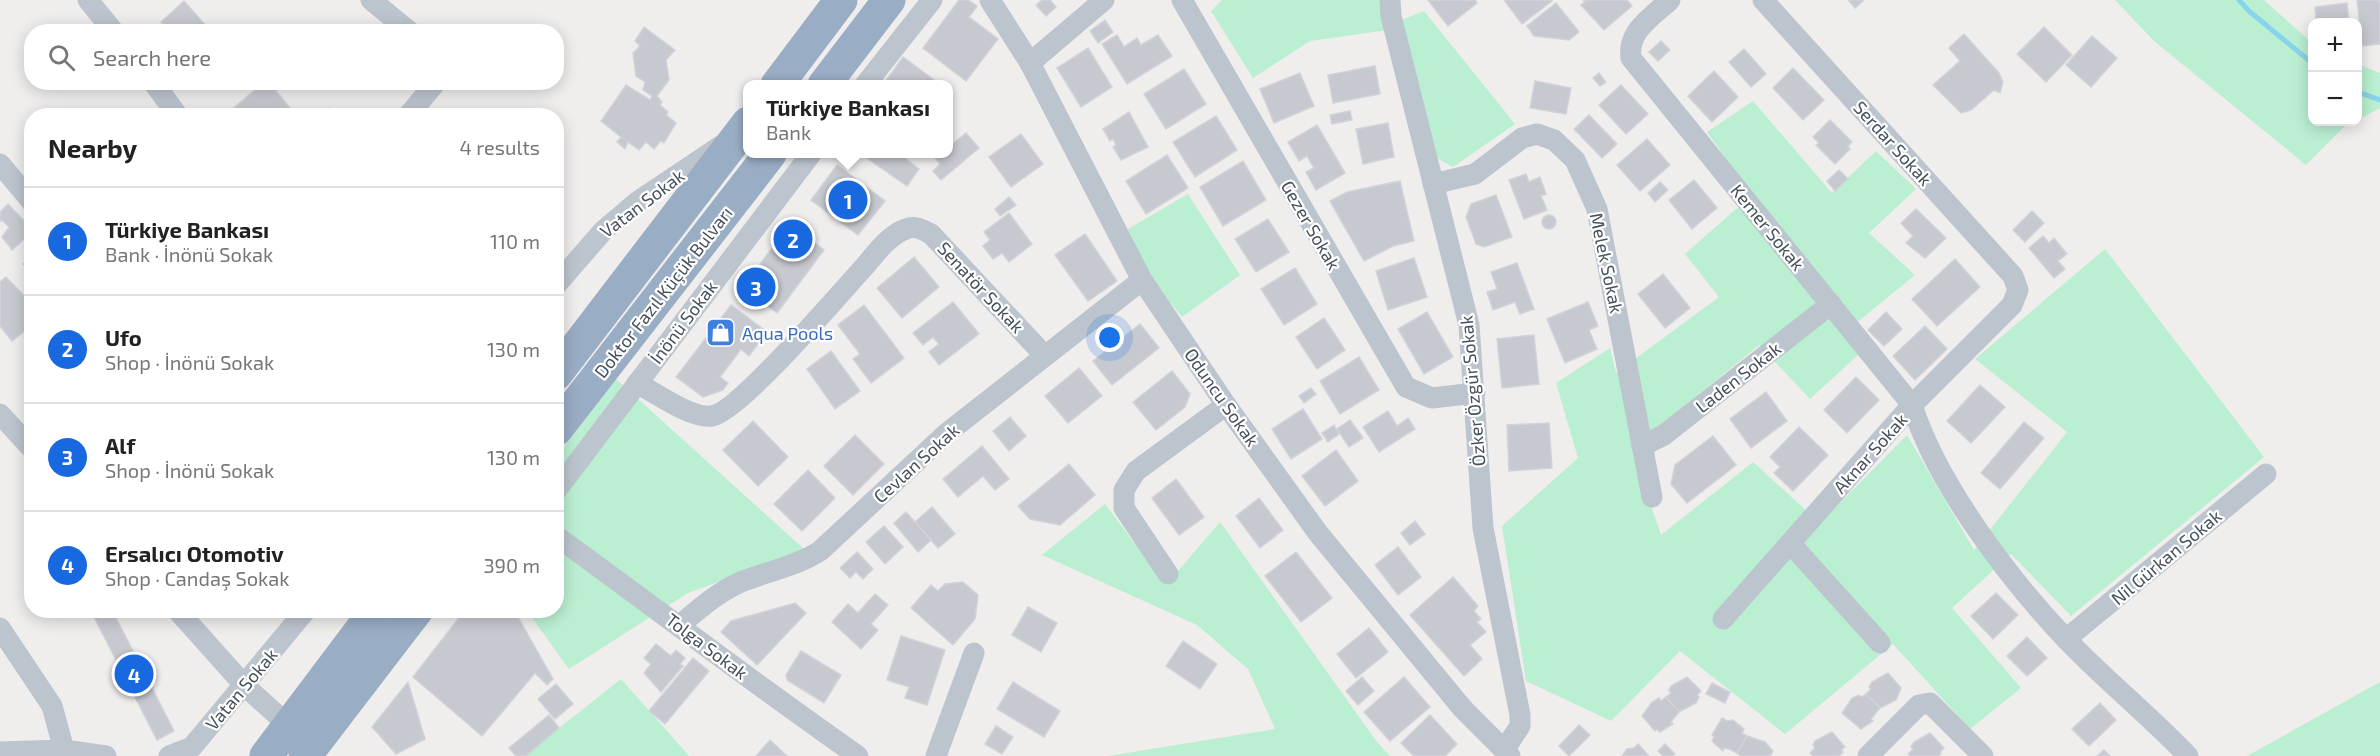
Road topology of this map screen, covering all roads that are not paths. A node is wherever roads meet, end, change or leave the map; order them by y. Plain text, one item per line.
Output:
1 (88, 0) edge
2 (371, 0) edge
3 (841, 0) edge
4 (889, 0) edge
5 (932, 0) edge
6 (990, 0) edge
7 (1104, 0) edge
8 (1182, 0) edge
9 (1390, 0) edge
10 (1670, 0) edge
11 (1763, 0) edge
12 (108, 24) edge
13 (401, 24) edge
14 (1030, 63) junction
15 (780, 80) edge
16 (827, 80) edge
17 (868, 80) edge
18 (159, 90) edge
19 (429, 90) edge
20 (172, 108) edge
21 (415, 108) edge
22 (743, 128) edge
23 (766, 158) edge
24 (807, 158) edge
25 (2, 171) edge
26 (1433, 184) junction
27 (24, 194) edge
28 (564, 276) edge
29 (1142, 280) junction
30 (2018, 290) joint
31 (1831, 304) junction
32 (1045, 356) junction
33 (564, 363) edge
34 (637, 383) junction
35 (1475, 393) junction
36 (1226, 405) junction
37 (1912, 405) junction
38 (0, 414) edge
39 (564, 420) edge
40 (24, 440) edge
41 (1642, 446) junction
42 (2266, 474) dead end
43 (564, 480) edge
44 (1652, 497) dead end
45 (564, 542) edge
46 (1790, 543) junction
47 (1168, 574) dead end
48 (184, 618) edge
49 (299, 618) edge
50 (370, 618) edge
51 (411, 618) edge
52 (1723, 619) dead end
53 (680, 625) junction
54 (0, 628) edge
55 (2066, 639) junction
56 (1880, 644) dead end
57 (974, 653) dead end
58 (362, 682) junction
59 (244, 686) junction
60 (289, 726) junction
61 (64, 750) junction
62 (0, 752) edge
63 (1507, 753) edge
64 (106, 756) edge
65 (169, 756) edge
66 (266, 756) edge
67 (305, 756) edge
68 (324, 756) edge
69 (858, 756) edge
70 (936, 756) edge
71 (1868, 756) edge
72 (1983, 756) edge
73 (2188, 756) edge

1 - 12 street
2 - 13 street
3 - 15 highway
4 - 16 highway
5 - 17 street
6 - 14 street, Oduncu Sokak
7 - 14 street
8 - 35 street, Gezer Sokak
9 - 26 street, Özker Özgür Sokak
10 - 31 street, Kemer Sokak
11 - 30 street, Serdar Sokak
14 - 29 street, Oduncu Sokak
18 - 20 street
19 - 21 street
22 - 28 street, Vatan Sokak
22 - 33 highway, Doktor Fazıl Küçük Bulvarı
23 - 39 highway, Doktor Fazıl Küçük Bulvarı
24 - 34 street, İnönü Sokak
25 - 27 street
26 - 35 street, Özker Özgür Sokak
26 - 41 street, Melek Sokak
29 - 32 street, Cevlan Sokak
29 - 36 street, Oduncu Sokak
30 - 37 street, Aknar Sokak
31 - 37 street, Kemer Sokak
31 - 41 street, Laden Sokak
32 - 34 street, Senatör Sokak
32 - 53 street, Cevlan Sokak
34 - 43 street, İnönü Sokak
35 - 63 street, Özker Özgür Sokak
36 - 47 street
36 - 63 street, Oduncu Sokak
37 - 46 street, Aknar Sokak
37 - 55 street, Kemer Sokak
38 - 40 street
41 - 44 street, Melek Sokak
42 - 55 street, Nil Gürkan Sokak
45 - 53 street, Tolga Sokak
46 - 52 street, Aknar Sokak
46 - 56 street
48 - 59 street
49 - 59 street, Vatan Sokak
50 - 60 highway
51 - 58 highway
53 - 69 street, Tolga Sokak
54 - 61 street
55 - 73 street, Kemer Sokak
57 - 70 street
58 - 67 highway
58 - 68 highway
59 - 60 street
59 - 65 street, Vatan Sokak
60 - 66 highway
61 - 62 street
61 - 64 street
71 - 72 street

